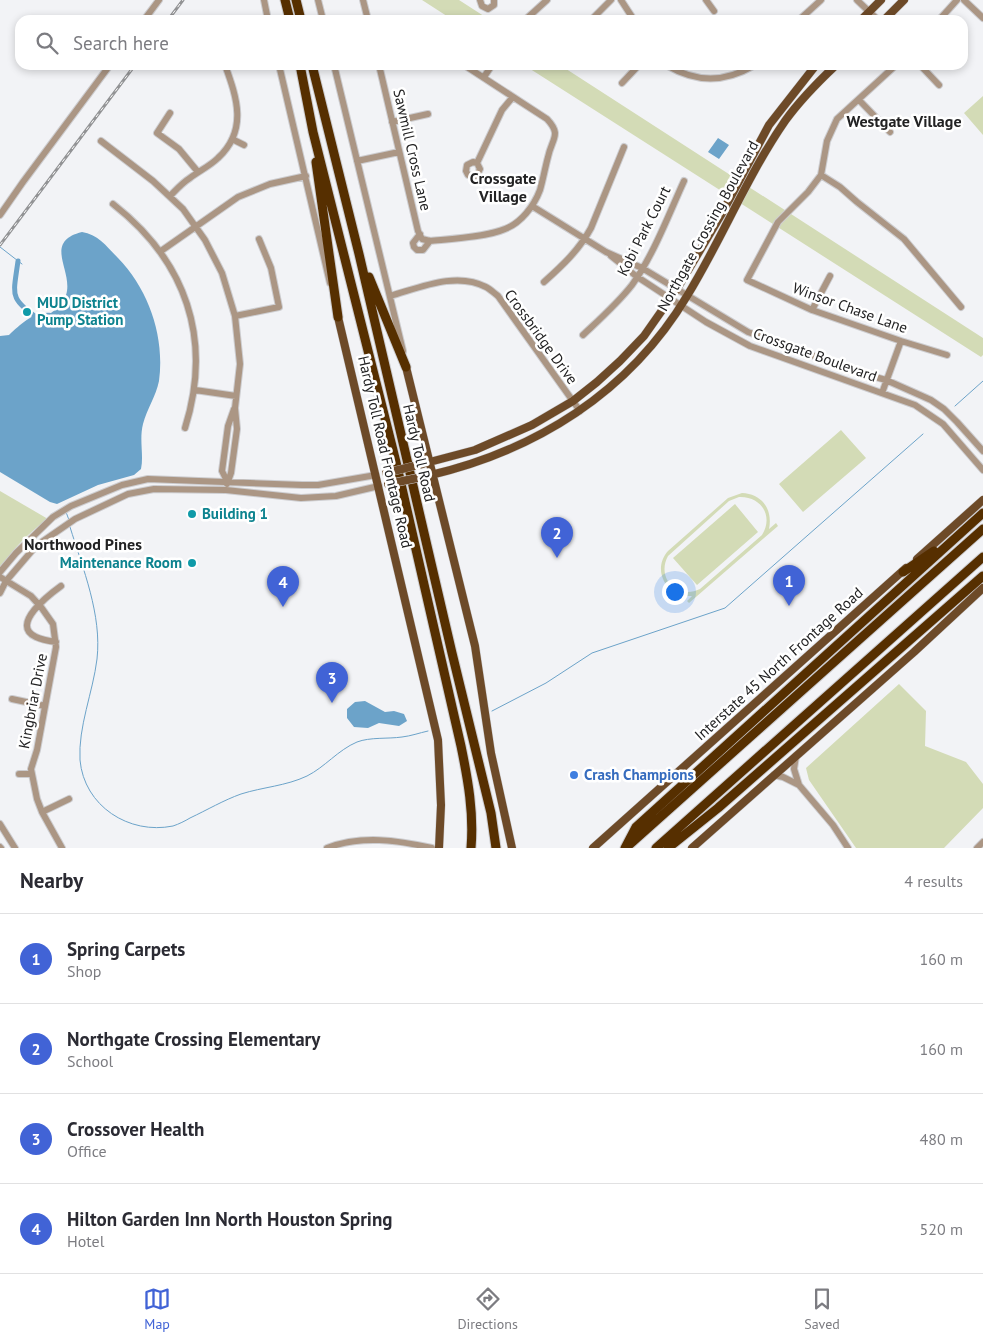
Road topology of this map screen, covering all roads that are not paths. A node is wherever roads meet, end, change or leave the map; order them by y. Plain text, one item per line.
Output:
1 (160, 0) edge
2 (264, 0) edge
3 (285, 0) edge
4 (296, 0) edge
5 (318, 0) edge
6 (363, 0) edge
7 (480, 0) edge
8 (494, 0) edge
9 (547, 0) edge
10 (611, 0) edge
11 (621, 0) edge
12 (706, 0) edge
13 (821, 0) edge
14 (858, 0) edge
15 (881, 0) edge
16 (904, 0) edge
17 (957, 0) edge
18 (964, 0) edge
19 (714, 11) dead end
20 (869, 12) junction
21 (148, 15) edge
22 (267, 15) edge
23 (289, 15) edge
24 (300, 15) edge
25 (322, 15) edge
26 (367, 15) edge
27 (530, 15) edge
28 (596, 15) edge
29 (631, 15) edge
30 (804, 15) edge
31 (866, 15) edge
32 (872, 15) edge
33 (889, 15) edge
34 (944, 15) edge
35 (983, 18) edge
36 (106, 70) edge
37 (227, 70) edge
38 (280, 70) edge
39 (301, 70) edge
40 (313, 70) edge
41 (335, 70) edge
42 (380, 70) edge
43 (472, 70) edge
44 (489, 70) edge
45 (634, 70) edge
46 (674, 70) edge
47 (747, 70) edge
48 (812, 70) edge
49 (831, 70) edge
50 (891, 70) edge
51 (925, 70) edge
52 (484, 78) junction
53 (622, 83) dead end
54 (939, 85) dead end
55 (512, 98) junction
56 (859, 100) junction
57 (170, 113) dead end
58 (428, 114) dead end
59 (392, 122) junction
60 (769, 125) junction
61 (780, 129) junction
62 (313, 132) junction
63 (890, 132) dead end
64 (232, 139) junction
65 (101, 142) dead end
66 (244, 145) dead end
67 (624, 147) dead end
68 (398, 152) junction
69 (357, 161) junction
70 (477, 163) dead end
71 (198, 172) junction
72 (821, 175) junction
73 (306, 176) junction
74 (684, 181) dead end
75 (170, 196) junction
76 (113, 204) dead end
77 (532, 206) junction
78 (0, 215) edge
79 (721, 215) junction
80 (730, 219) junction
81 (196, 226) junction
82 (421, 237) junction
83 (259, 239) dead end
84 (585, 239) junction
85 (430, 241) junction
86 (161, 251) junction
87 (606, 252) junction
88 (359, 254) junction
89 (642, 268) junction
90 (636, 276) junction
91 (830, 276) dead end
92 (544, 282) dead end
93 (677, 289) junction
94 (390, 296) junction
95 (688, 296) junction
96 (671, 298) junction
97 (682, 305) junction
98 (961, 307) dead end
99 (812, 310) junction
100 (235, 316) junction
101 (338, 317) junction
102 (748, 332) junction
103 (583, 334) dead end
104 (901, 341) junction
105 (744, 342) junction
106 (634, 347) junction
107 (644, 355) junction
108 (947, 355) dead end
109 (817, 357) junction
110 (406, 367) junction
111 (812, 368) junction
112 (886, 380) junction
113 (195, 390) junction
114 (882, 393) junction
115 (236, 396) junction
116 (573, 401) junction
117 (580, 411) junction
118 (185, 428) dead end
119 (501, 439) junction
120 (505, 451) junction
121 (983, 451) edge
122 (426, 463) junction
123 (983, 470) edge
124 (376, 474) junction
125 (430, 475) junction
126 (227, 481) junction
127 (302, 485) junction
128 (379, 486) junction
129 (226, 490) junction
130 (301, 498) junction
131 (983, 500) edge
132 (983, 512) edge
133 (983, 529) edge
134 (983, 557) edge
135 (0, 572) edge
136 (902, 572) junction
137 (983, 576) edge
138 (3, 579) edge
139 (61, 586) dead end
140 (983, 588) edge
141 (0, 593) edge
142 (39, 604) junction
143 (56, 642) junction
144 (12, 700) dead end
145 (45, 706) junction
146 (796, 756) junction
147 (19, 774) dead end
148 (32, 774) junction
149 (774, 775) junction
150 (799, 785) junction
151 (69, 799) dead end
152 (42, 812) junction
153 (0, 825) edge
154 (983, 842) edge
155 (344, 846) edge
156 (513, 847) edge
157 (15, 848) edge
158 (62, 848) edge
159 (327, 848) edge
160 (432, 848) edge
161 (438, 848) edge
162 (471, 848) edge
163 (496, 848) edge
164 (593, 848) edge
165 (625, 848) edge
166 (656, 848) edge
167 (668, 848) edge
168 (692, 848) edge
169 (848, 848) edge
170 (977, 848) edge

1 - 21 street
2 - 22 street
3 - 23 highway
4 - 24 highway
5 - 25 street
6 - 26 street
7 - 8 street
9 - 27 street
10 - 28 street
11 - 29 street
12 - 19 street
13 - 30 street
14 - 20 street
15 - 20 main road
16 - 33 main road
17 - 34 street
18 - 35 street
20 - 31 main road
20 - 32 street
36 - 78 street
37 - 64 street
38 - 73 street, Hardy Toll Road Frontage Road
39 - 62 highway, Hardy Toll Road
40 - 88 highway, Hardy Toll Road
41 - 69 street
42 - 59 street, Sawmill Cross Lane
43 - 52 street
44 - 52 street
45 - 53 street
46 - 47 street
48 - 60 main road, Northgate Crossing Boulevard
49 - 61 main road, Northgate Crossing Boulevard
50 - 56 street
51 - 54 street
52 - 55 street
55 - 70 street
55 - 77 street
56 - 63 street
56 - 72 street
57 - 71 street
58 - 59 street
59 - 68 street, Sawmill Cross Lane
60 - 61 main road
60 - 79 main road, Northgate Crossing Boulevard
61 - 80 main road, Northgate Crossing Boulevard
62 - 101 highway
62 - 162 highway, Hardy Toll Road
64 - 66 street
64 - 71 street
65 - 75 street
67 - 84 street
68 - 69 street
68 - 82 street, Sawmill Cross Lane
69 - 94 street
71 - 75 street
72 - 98 street
72 - 99 street, Winsor Chase Lane
73 - 81 street
73 - 101 street, Hardy Toll Road Frontage Road
74 - 89 street, Kobi Park Court
75 - 81 street
76 - 86 street
77 - 84 street, Crossgate Boulevard
77 - 85 street
79 - 80 main road
79 - 93 main road, Northgate Crossing Boulevard
80 - 95 main road, Northgate Crossing Boulevard
81 - 86 street
81 - 100 street
82 - 85 street
82 - 85 street, Sawmill Cross Lane
83 - 100 street
84 - 87 street, Crossgate Boulevard
84 - 92 street
86 - 113 street
87 - 89 street, Crossgate Boulevard
87 - 90 street, Crossgate Boulevard
88 - 110 highway
88 - 163 highway, Hardy Toll Road
89 - 90 street, Kobi Park Court
89 - 93 street, Crossgate Boulevard
90 - 96 street, Crossgate Boulevard
90 - 103 street, Kobi Park Court
91 - 99 street
93 - 95 street, Crossgate Boulevard
93 - 96 main road, Northgate Crossing Boulevard
94 - 110 street
94 - 116 street, Crossbridge Drive
95 - 97 main road, Northgate Crossing Boulevard
95 - 102 street, Crossgate Boulevard
96 - 97 street, Crossgate Boulevard
96 - 106 main road, Northgate Crossing Boulevard
97 - 105 street, Crossgate Boulevard
97 - 107 main road, Northgate Crossing Boulevard
99 - 104 street, Winsor Chase Lane
100 - 115 street
101 - 124 main road, Hardy Toll Road Frontage Road
102 - 105 street
102 - 109 street, Crossgate Boulevard
104 - 108 street, Winsor Chase Lane
104 - 112 street
105 - 111 street, Crossgate Boulevard
106 - 107 main road
106 - 116 main road, Northgate Crossing Boulevard
107 - 117 main road, Northgate Crossing Boulevard
109 - 111 street
109 - 112 street, Crossgate Boulevard
110 - 122 main road
111 - 114 street, Crossgate Boulevard
112 - 114 street
112 - 121 street, Crossgate Boulevard
113 - 115 street
113 - 118 street
114 - 123 street, Crossgate Boulevard
115 - 126 street
116 - 117 street, Crossbridge Drive
116 - 119 main road, Northgate Crossing Boulevard
117 - 120 main road, Northgate Crossing Boulevard
119 - 120 main road
119 - 122 main road, Northgate Crossing Boulevard
120 - 125 main road, Northgate Crossing Boulevard
122 - 124 main road, Northgate Crossing Boulevard, bridge
122 - 125 main road
124 - 127 street, Northgate Crossing Boulevard
124 - 128 main road, Hardy Toll Road Frontage Road
125 - 128 main road, Northgate Crossing Boulevard, bridge
125 - 156 main road
126 - 127 street, Northgate Crossing Boulevard
126 - 129 street
126 - 135 street, Northgate Crossing Boulevard
127 - 130 street
128 - 130 street, Northgate Crossing Boulevard
128 - 161 main road, Hardy Toll Road Frontage Road
129 - 130 street, Northgate Crossing Boulevard
129 - 138 street, Northgate Crossing Boulevard
131 - 136 main road, Interstate 45 North Frontage Road
132 - 136 highway
132 - 165 highway
133 - 165 highway
134 - 166 highway
136 - 164 main road, Interstate 45 North Frontage Road
137 - 167 highway
138 - 141 street, Northgate Crossing Boulevard
138 - 142 street, Kingbriar Drive
139 - 142 street
140 - 146 main road
142 - 143 street, Kingbriar Drive
142 - 143 street
143 - 145 street, Kingbriar Drive
144 - 145 street
145 - 148 street, Kingbriar Drive
146 - 149 main road
146 - 150 street
147 - 148 street
148 - 152 street, Kingbriar Drive
149 - 150 street
149 - 168 main road
150 - 169 street
151 - 152 street
152 - 158 street, Kingbriar Drive
153 - 157 street
154 - 170 street
155 - 159 street
155 - 160 street

